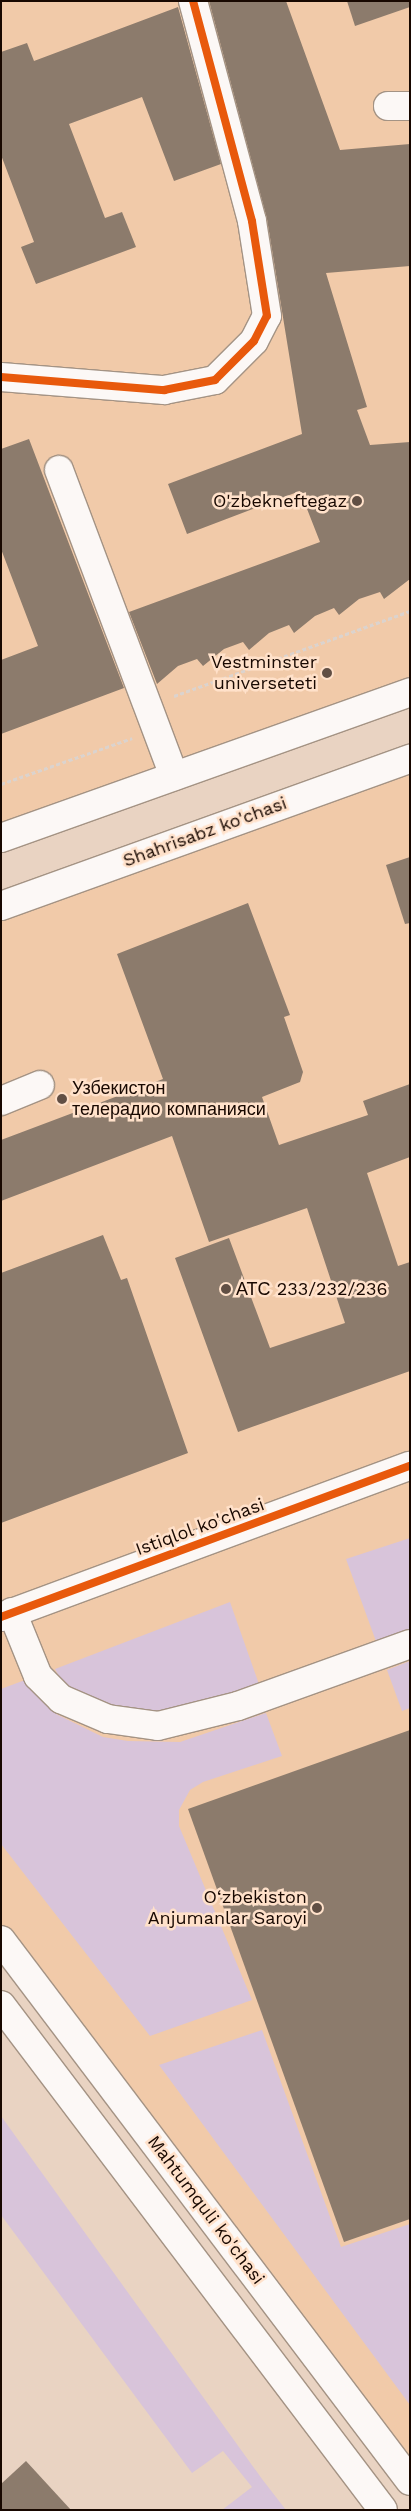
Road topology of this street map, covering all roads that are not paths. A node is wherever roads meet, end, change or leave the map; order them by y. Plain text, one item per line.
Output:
1 (193, 1) edge
2 (1, 376) edge
3 (58, 470) dead end
4 (410, 692) edge
5 (409, 762) edge
6 (174, 776) junction
7 (1, 838) edge
8 (1, 906) edge
9 (40, 1085) dead end
10 (1, 1101) edge
11 (410, 1466) edge
12 (7, 1614) edge
13 (410, 1644) edge
14 (1, 1940) edge
15 (1, 2005) edge
16 (410, 2481) edge
17 (383, 2510) edge

1 - 2 main road
3 - 6 main road
4 - 6 main road
5 - 8 main road, Shahrisabz ko'chasi
6 - 7 main road
9 - 10 main road
11 - 12 main road, Istiqlol ko'chasi
12 - 13 main road
14 - 16 main road, Mahtumquli ko'chasi
15 - 17 main road

